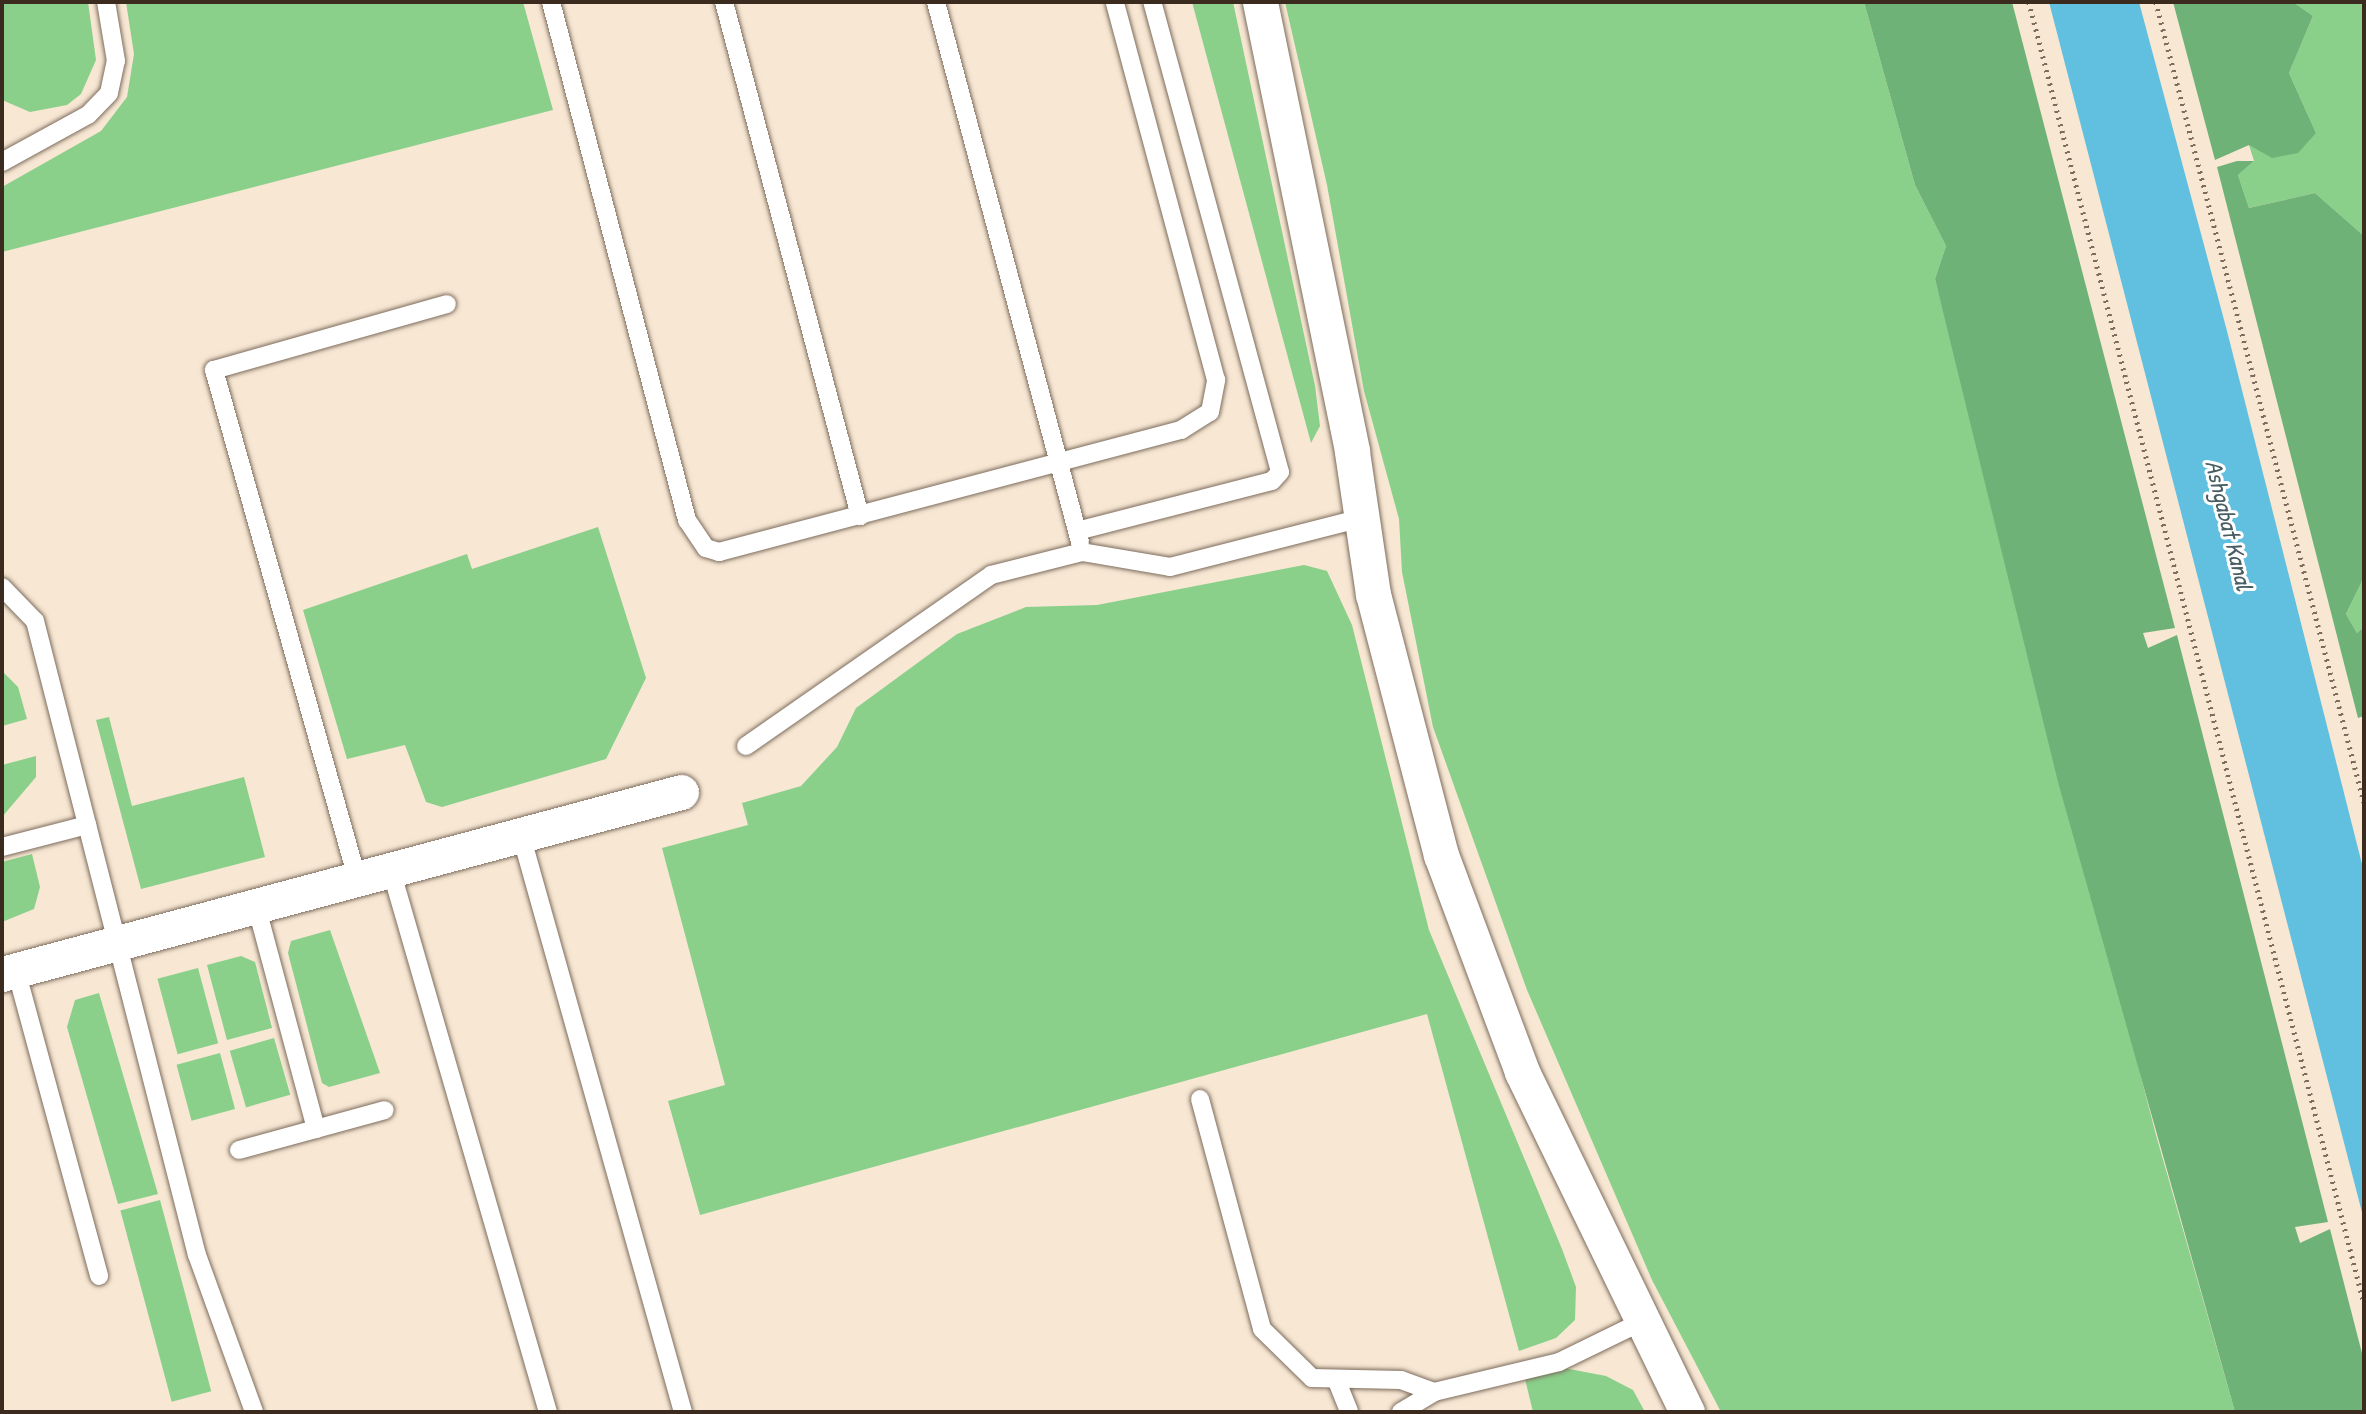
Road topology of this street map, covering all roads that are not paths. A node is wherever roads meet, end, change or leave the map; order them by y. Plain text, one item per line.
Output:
1 (106, 2) edge
2 (551, 2) edge
3 (724, 2) edge
4 (936, 2) edge
5 (1115, 2) edge
6 (1152, 2) edge
7 (1260, 2) edge
8 (2, 162) edge
9 (447, 304) dead end
10 (1059, 463) junction
11 (860, 516) junction
12 (1362, 518) junction
13 (1077, 531) junction
14 (1082, 552) junction
15 (2, 587) edge
16 (746, 746) dead end
17 (681, 792) dead end
18 (87, 825) junction
19 (521, 835) junction
20 (2, 847) edge
21 (374, 874) junction
22 (256, 905) junction
23 (117, 943) junction
24 (9, 972) edge
25 (1200, 1099) dead end
26 (385, 1110) dead end
27 (316, 1129) junction
28 (239, 1150) dead end
29 (99, 1276) dead end
30 (1641, 1322) junction
31 (1336, 1379) junction
32 (1434, 1392) junction
33 (254, 1412) edge
34 (548, 1412) edge
35 (683, 1412) edge
36 (1349, 1412) edge
37 (1401, 1412) edge
38 (1687, 1412) edge

1 - 8 lane
2 - 11 lane
3 - 11 lane
4 - 10 lane
5 - 10 lane
6 - 13 lane
7 - 12 street
9 - 21 lane
10 - 11 lane
10 - 13 lane
12 - 14 lane
12 - 30 street
13 - 14 lane
14 - 16 lane
15 - 18 lane
17 - 19 street
18 - 20 lane
18 - 23 lane
19 - 21 street
19 - 35 lane
21 - 22 street
21 - 34 lane
22 - 23 street
22 - 27 lane
23 - 24 street
23 - 33 lane
24 - 29 lane
25 - 31 lane
26 - 27 lane
27 - 28 lane
30 - 32 lane
30 - 38 street
31 - 32 lane
31 - 36 lane
32 - 37 lane

